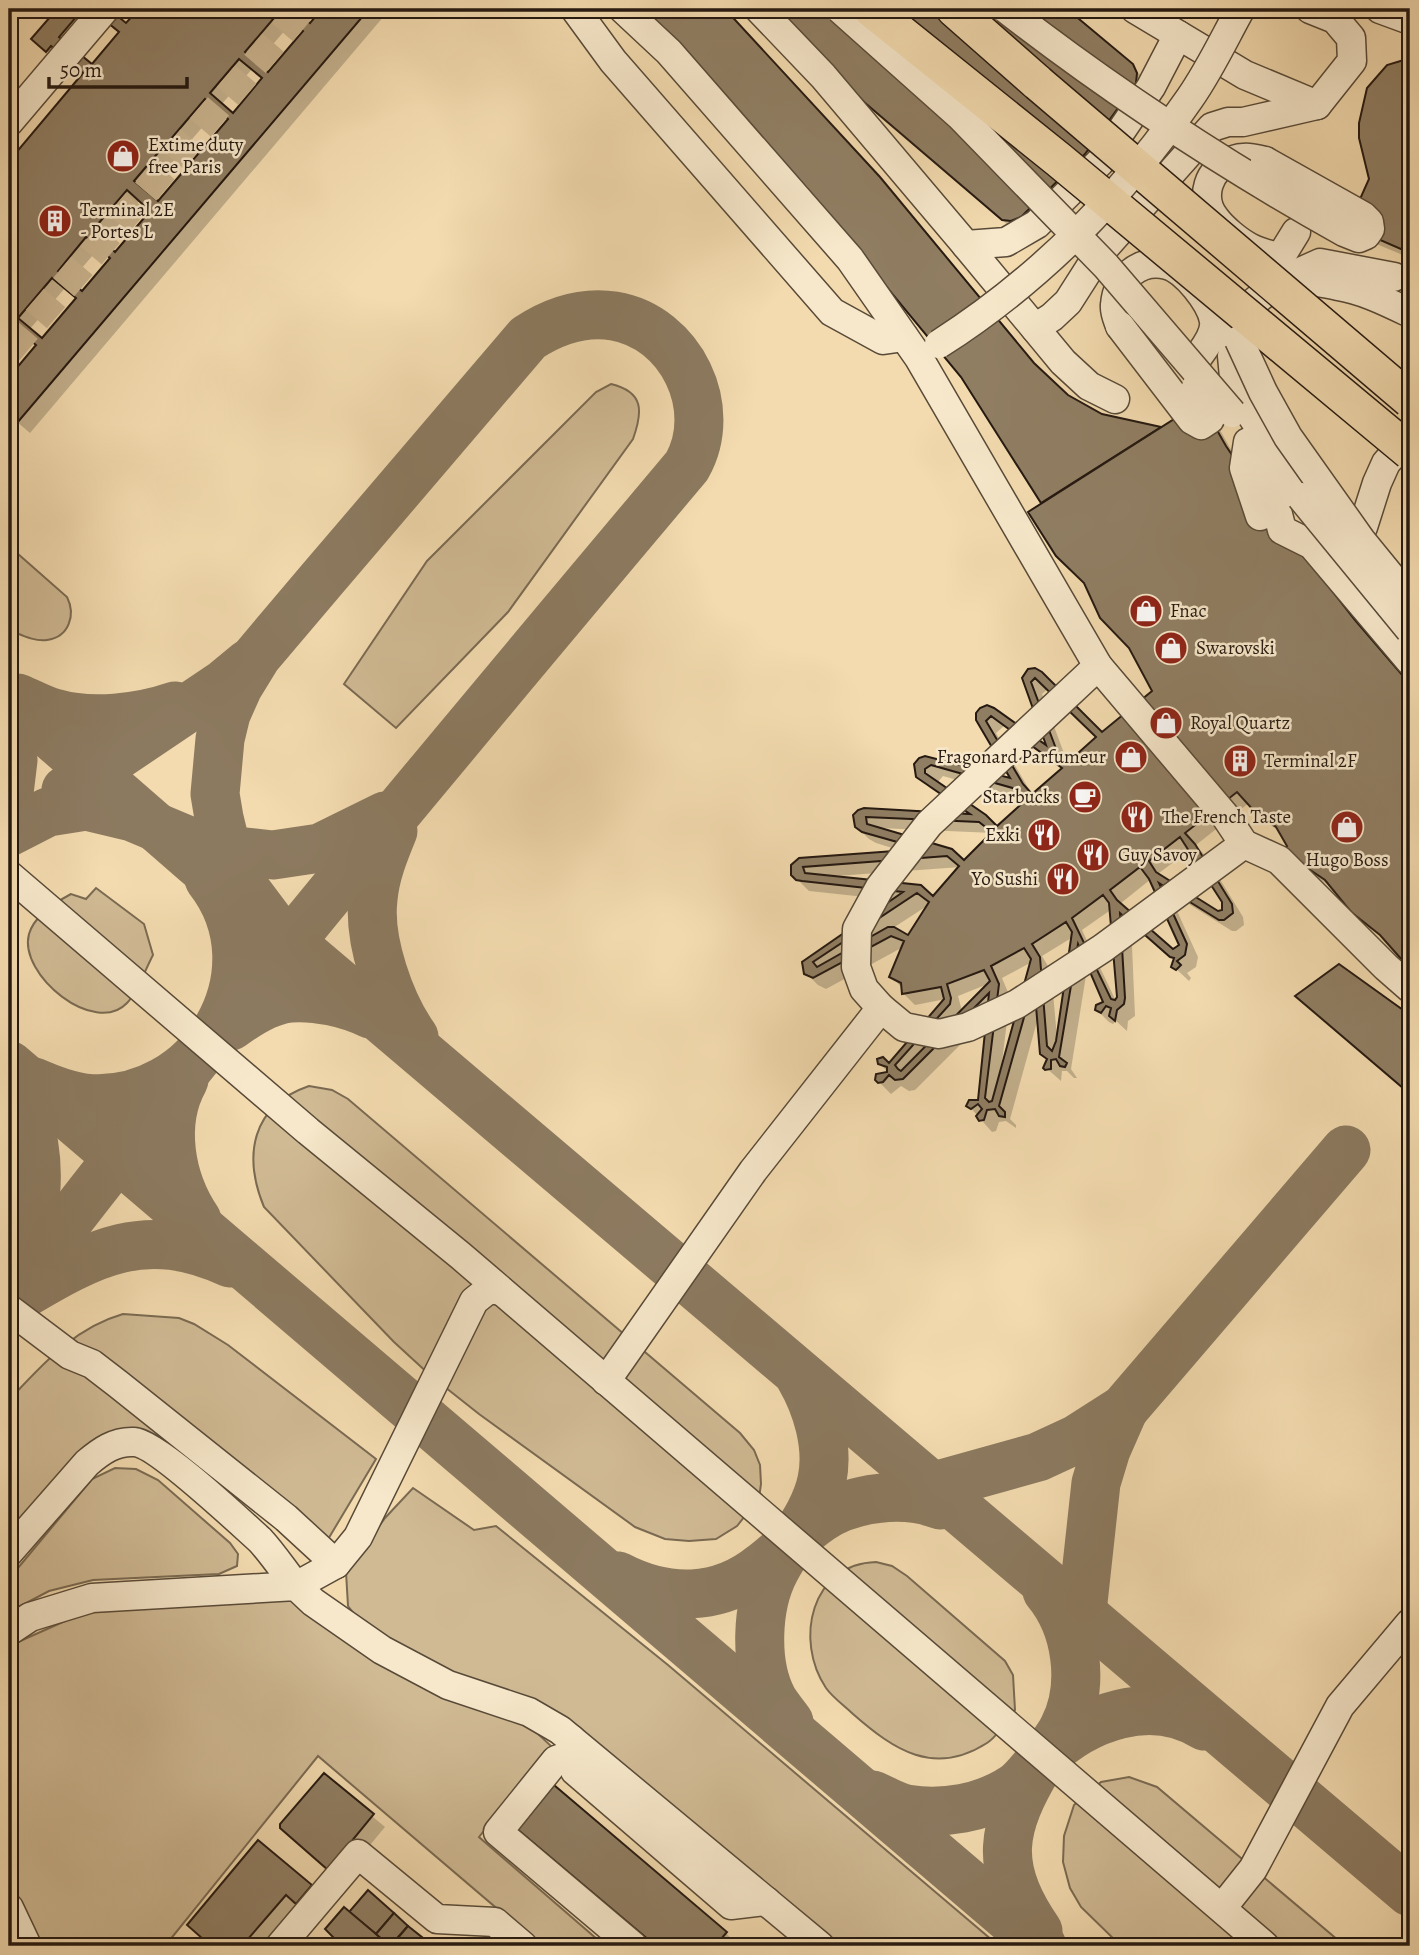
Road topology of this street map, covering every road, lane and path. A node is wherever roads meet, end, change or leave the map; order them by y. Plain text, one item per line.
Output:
1 (105, 9) edge
2 (575, 9) edge
3 (623, 9) edge
4 (759, 9) edge
5 (840, 9) edge
6 (871, 9) edge
7 (954, 9) edge
8 (989, 9) edge
9 (1006, 9) edge
10 (1135, 9) edge
11 (1241, 9) edge
12 (1310, 9) edge
13 (1380, 9) edge
14 (1410, 20) edge
15 (1178, 35) junction
16 (1317, 105) junction
17 (963, 119) junction
18 (9, 122) edge
19 (1296, 232) dead end
20 (966, 245) junction
21 (1290, 277) junction
22 (1402, 281) edge
23 (1410, 313) edge
24 (1035, 328) junction
25 (1239, 340) junction
26 (921, 346) junction
27 (1196, 360) dead end
28 (1115, 399) dead end
29 (1410, 400) edge
30 (1232, 413) junction
31 (1410, 435) edge
32 (1410, 452) edge
33 (1301, 497) junction
34 (1363, 527) dead end
35 (1410, 600) edge
36 (1410, 630) edge
37 (1410, 661) edge
38 (1098, 666) junction
39 (1244, 844) junction
40 (9, 875) edge
41 (1410, 988) edge
42 (881, 1008) junction
43 (501, 1291) junction
44 (9, 1309) edge
45 (606, 1381) junction
46 (9, 1552) edge
47 (336, 1564) junction
48 (296, 1586) junction
49 (1410, 1623) edge
50 (9, 1631) edge
51 (573, 1755) junction
52 (9, 1908) edge
53 (1222, 1908) junction
54 (27, 1946) edge
55 (280, 1946) edge
56 (523, 1946) edge
57 (633, 1946) edge
58 (820, 1946) edge
59 (1265, 1946) edge

1 - 18 lane
2 - 26 lane
3 - 26 lane
4 - 20 lane
5 - 17 lane, bridge
6 - 32 main road, bridge
7 - 29 main road, bridge
8 - 22 lane
9 - 19 lane, bridge
10 - 15 lane
11 - 26 lane, bridge
12 - 16 lane
13 - 14 lane
15 - 16 lane
15 - 20 lane
16 - 24 lane
17 - 27 lane, bridge
17 - 30 lane, bridge
20 - 24 lane
21 - 22 lane
21 - 23 lane
21 - 25 lane, bridge
24 - 28 lane
25 - 33 lane
25 - 35 lane, bridge
26 - 38 lane
30 - 33 lane
30 - 37 lane
31 - 34 lane
33 - 36 lane, bridge
38 - 39 lane
38 - 42 lane
39 - 41 lane
39 - 42 lane
40 - 43 lane
42 - 45 lane
43 - 45 lane
43 - 47 lane
44 - 47 lane
45 - 53 lane
46 - 48 lane
47 - 48 lane
48 - 50 lane
48 - 51 lane
49 - 53 lane
51 - 57 lane
51 - 58 lane
52 - 54 lane
53 - 59 lane
55 - 56 lane

